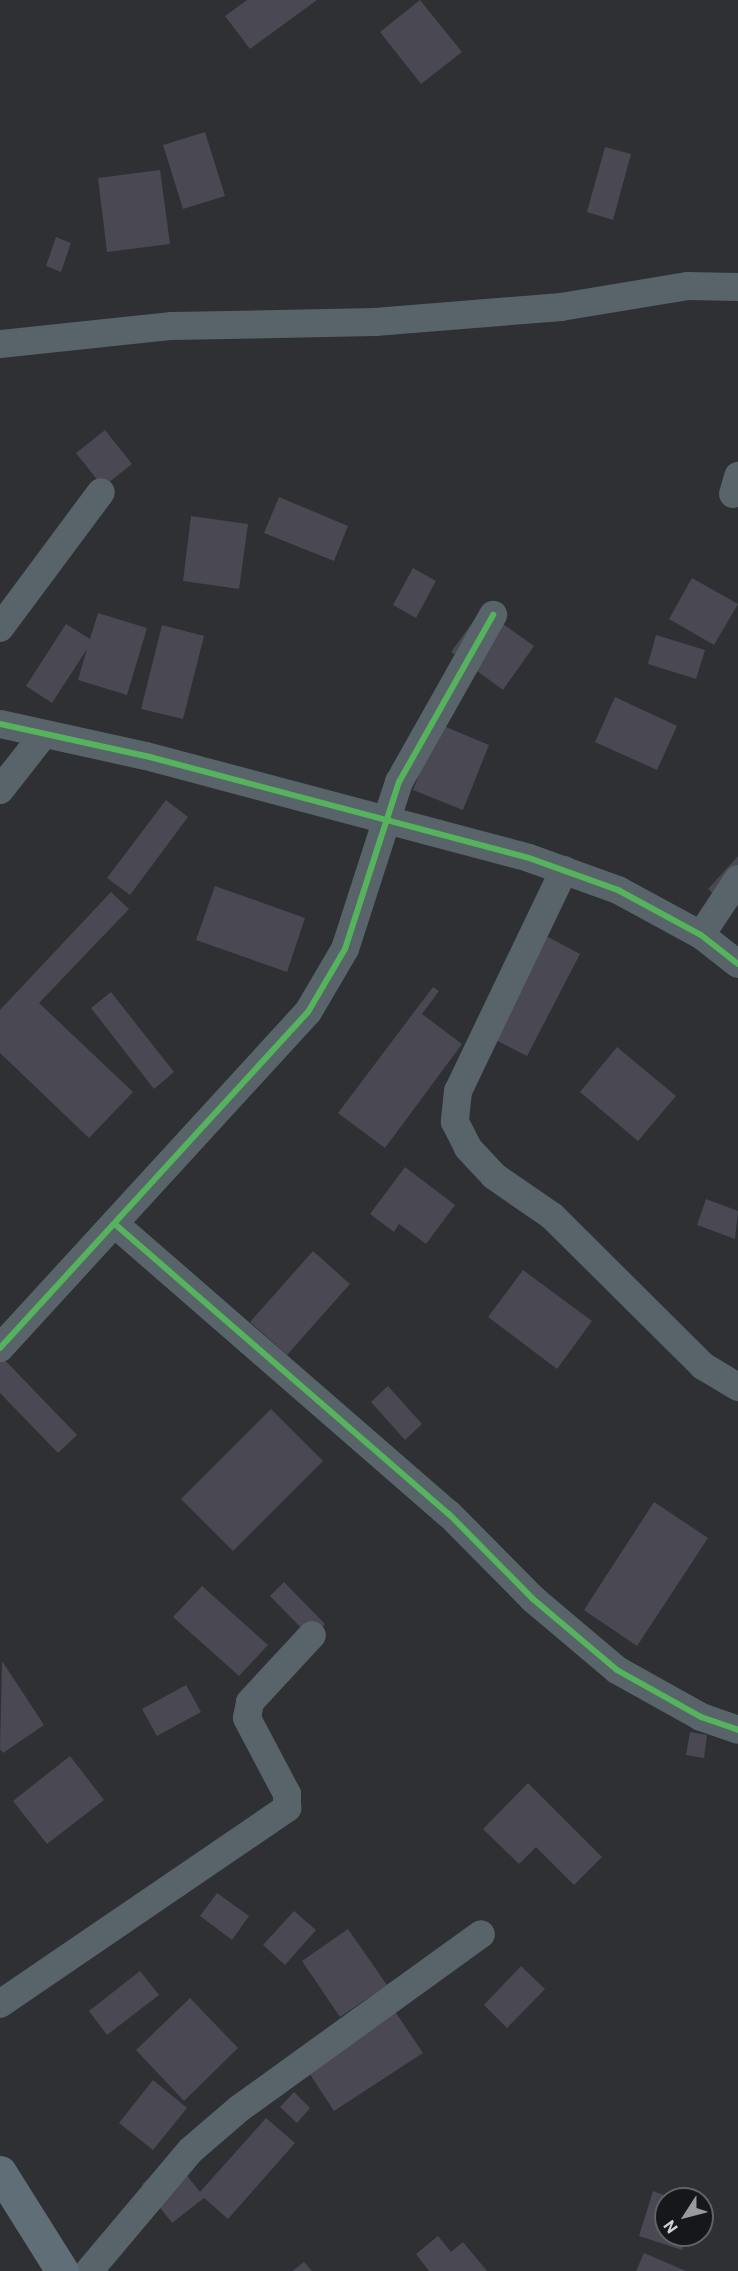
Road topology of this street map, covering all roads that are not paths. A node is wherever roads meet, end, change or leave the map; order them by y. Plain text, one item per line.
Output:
1 (738, 287) edge
2 (0, 344) edge
3 (101, 492) dead end
4 (493, 615) dead end
5 (0, 628) edge
6 (0, 724) edge
7 (44, 734) junction
8 (0, 790) edge
9 (387, 823) junction
10 (564, 870) junction
11 (738, 879) edge
12 (701, 935) junction
13 (738, 964) edge
14 (116, 1225) junction
15 (0, 1348) edge
16 (738, 1387) edge
17 (312, 1635) dead end
18 (738, 1730) edge
19 (482, 1934) dead end
20 (0, 2004) edge
21 (0, 2172) edge
22 (62, 2271) edge
23 (89, 2271) edge

1 - 2 street
3 - 5 street
4 - 9 street
6 - 7 street
7 - 8 street
7 - 9 street
9 - 10 street
9 - 14 street
10 - 12 street
10 - 16 street
11 - 12 street
12 - 13 street
14 - 15 street
14 - 18 street
17 - 20 street
19 - 23 street
21 - 22 main road

